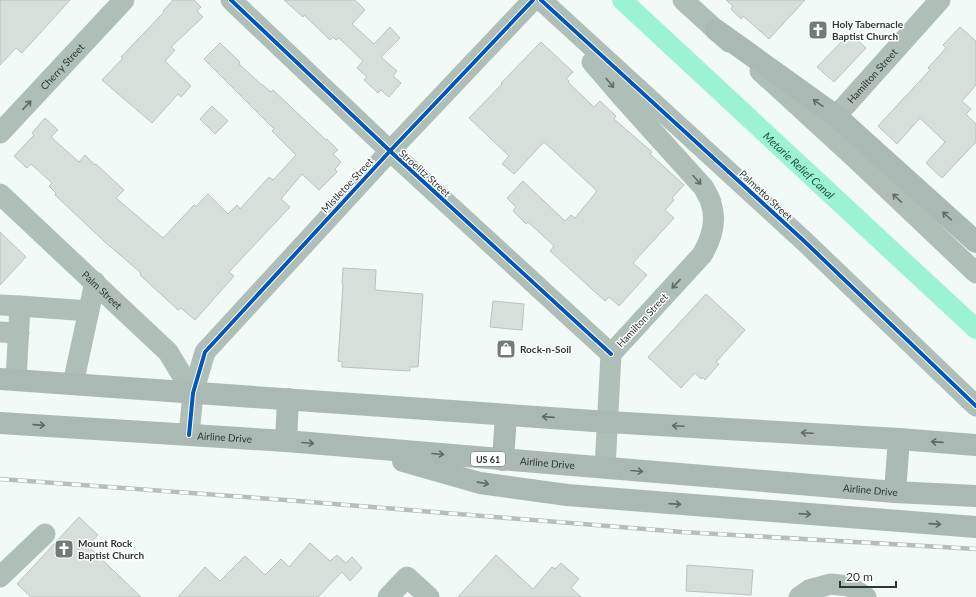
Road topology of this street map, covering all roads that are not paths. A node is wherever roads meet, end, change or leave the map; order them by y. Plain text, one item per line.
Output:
1 (124, 0) edge
2 (231, 0) edge
3 (533, 0) edge
4 (540, 0) edge
5 (683, 0) edge
6 (940, 0) edge
7 (716, 30) junction
8 (836, 116) junction
9 (0, 133) edge
10 (390, 151) junction
11 (0, 194) edge
12 (976, 242) edge
13 (976, 273) edge
14 (95, 282) junction
15 (0, 305) edge
16 (20, 306) junction
17 (89, 311) junction
18 (9, 332) edge
19 (611, 354) junction
20 (8, 379) edge
21 (73, 384) junction
22 (193, 393) junction
23 (288, 399) junction
24 (976, 406) edge
25 (506, 414) junction
26 (608, 422) junction
27 (0, 423) edge
28 (189, 435) junction
29 (899, 439) junction
30 (286, 441) junction
31 (976, 445) edge
32 (351, 447) junction
33 (503, 460) junction
34 (605, 468) junction
35 (895, 492) junction
36 (976, 496) edge
37 (976, 527) edge
38 (45, 534) dead end
39 (0, 576) edge
40 (388, 597) edge
41 (429, 597) edge
42 (799, 597) edge
43 (866, 597) edge

9 -> 1 street, Cherry Street
2 - 10 street, Stroelitz Street
3 - 10 street, Mistletoe Street
4 -> 19 street, Hamilton Street
4 - 24 street, Palmetto Street
5 - 7 street
6 - 8 street, Hamilton Street
8 -> 7 highway
13 -> 7 street
12 -> 8 highway
10 - 19 street, Stroelitz Street
10 - 22 street, Mistletoe Street
11 - 14 street, Palm Street
14 - 17 street
14 - 22 street, Palm Street
15 - 16 street
16 - 17 street
16 - 18 street
17 - 21 street
18 - 20 street
19 - 26 street, Hamilton Street
20 - 21 highway
21 - 22 highway
22 - 23 highway
22 - 28 street, Mistletoe Street
23 - 25 highway
23 - 30 highway
26 -> 25 highway
25 - 33 highway
29 -> 26 highway
26 - 34 street, Hamilton Street
27 -> 28 highway, Airline Drive / US 61
28 - 30 highway, Airline Drive / US 61
31 -> 29 highway
29 - 35 highway
30 -> 32 highway, Airline Drive / US 61
32 -> 33 highway, Airline Drive / US 61
32 -> 37 highway
33 - 34 highway, Airline Drive / US 61
34 -> 35 highway, Airline Drive / US 61
35 - 36 highway, Airline Drive / US 61
38 - 39 street
40 - 41 street
42 - 43 street

